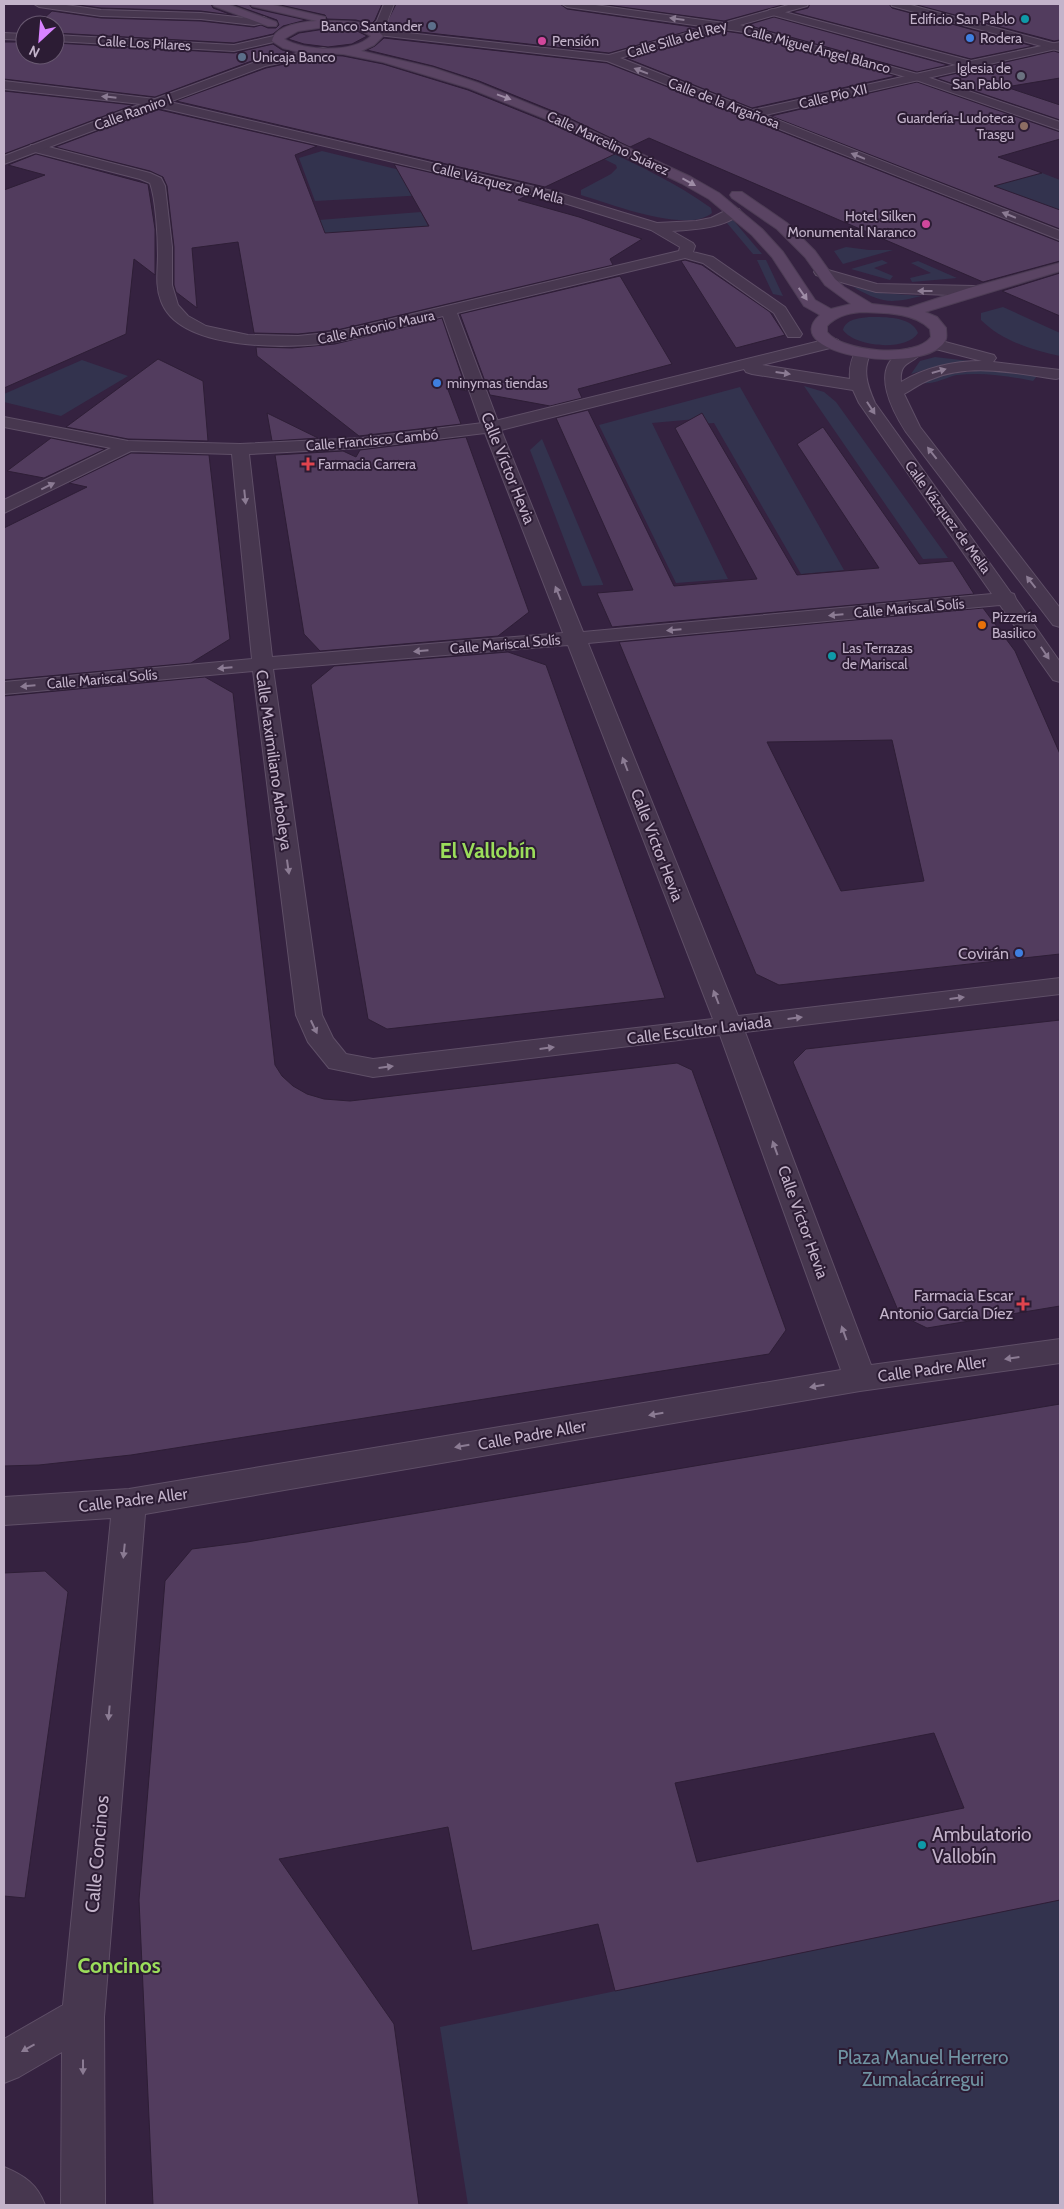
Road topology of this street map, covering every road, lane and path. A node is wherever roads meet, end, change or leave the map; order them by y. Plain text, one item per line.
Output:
1 (39, 4) edge
2 (65, 4) edge
3 (218, 4) edge
4 (256, 4) edge
5 (389, 4) edge
6 (567, 4) edge
7 (761, 4) edge
8 (804, 4) edge
9 (902, 4) edge
10 (778, 11) junction
11 (95, 12) junction
12 (264, 20) junction
13 (342, 24) junction
14 (726, 25) junction
15 (373, 35) junction
16 (65, 39) edge
17 (280, 42) junction
18 (1058, 46) edge
19 (339, 50) junction
20 (323, 51) junction
21 (297, 55) junction
22 (609, 58) junction
23 (262, 63) junction
24 (971, 65) junction
25 (917, 77) junction
26 (4, 85) edge
27 (158, 103) junction
28 (752, 114) junction
29 (1060, 126) edge
30 (9, 144) dead end
31 (36, 148) junction
32 (659, 153) dead end
33 (4, 160) edge
34 (674, 160) dead end
35 (700, 173) dead end
36 (730, 190) dead end
37 (734, 212) junction
38 (656, 227) junction
39 (1060, 236) edge
40 (686, 254) junction
41 (1060, 267) edge
42 (821, 272) junction
43 (974, 291) junction
44 (867, 308) junction
45 (449, 312) junction
46 (910, 312) junction
47 (830, 315) junction
48 (794, 334) dead end
49 (832, 343) junction
50 (934, 344) junction
51 (863, 352) junction
52 (914, 352) junction
53 (734, 368) junction
54 (1058, 375) edge
55 (860, 386) junction
56 (895, 392) junction
57 (4, 422) edge
58 (491, 428) junction
59 (128, 446) junction
60 (240, 449) junction
61 (4, 507) edge
62 (1007, 598) junction
63 (1060, 621) edge
64 (575, 638) junction
65 (261, 665) junction
66 (1060, 676) edge
67 (4, 688) edge
68 (1060, 986) edge
69 (727, 1026) junction
70 (338, 1062) joint
71 (1060, 1351) edge
72 (860, 1379) junction
73 (128, 1503) junction
74 (4, 1511) edge
75 (83, 2018) junction
76 (4, 2062) edge
77 (4, 2189) edge
78 (23, 2205) edge
79 (83, 2205) edge

1 - 11 street
2 - 11 street
3 - 12 main road
4 - 13 main road
5 - 15 street
14 -> 6 street, Calle Miguel Ángel Blanco
7 - 10 street
8 - 10 street, Calle Silla del Rey
9 - 18 street
10 - 14 street, Calle Silla del Rey
10 - 24 street
11 - 12 street
12 - 17 main road
13 - 15 main road, Calle Marcelino Suárez
13 - 17 main road
14 - 22 street, Calle Silla del Rey
14 - 25 street, Calle Miguel Ángel Blanco
15 - 19 main road
15 - 22 street, Calle de la Argañosa
15 - 32 main road, Calle Marcelino Suárez
16 - 17 street, Calle Los Pilares
17 - 20 main road
17 - 21 street, Calle Los Pilares
17 - 23 street, Calle Ramiro I
18 - 24 street, Calle Pío XII
19 - 20 main road
19 -> 37 main road, Calle Marcelino Suárez
20 - 21 street, Calle Ramiro I
21 - 23 street, Calle Ramiro I
28 -> 22 street, Calle de la Argañosa
23 - 27 street, Calle Ramiro I
24 - 25 street, Calle Pío XII
25 - 28 street, Calle Pío XII
25 - 29 street, Calle Miguel Ángel Blanco
27 -> 26 street, Calle Vázquez de Mella
27 - 31 street, Calle Ramiro I
27 - 38 street, Calle Vázquez de Mella
39 -> 28 street, Calle de la Argañosa
30 - 31 street
31 - 33 street, Calle Ramiro I
31 - 45 street, Calle Antonio Maura
34 - 35 main road, Calle Marcelino Suárez
36 - 42 main road
37 - 38 street
37 -> 47 main road, Calle Marcelino Suárez
38 - 40 street, Calle Vázquez de Mella
40 - 45 street, Calle Antonio Maura
40 - 48 street
41 - 43 main road
43 -> 42 street
42 - 44 main road
43 - 46 main road
44 - 46 main road
44 - 47 main road
45 - 58 street, Calle Víctor Hevia
46 - 50 main road
47 - 49 main road
49 - 51 main road
49 - 53 street, Calle Francisco Cambó
50 - 52 main road
50 - 54 street
51 - 52 main road
51 - 55 street, Calle Vázquez de Mella
52 - 56 street, Calle Vázquez de Mella
53 -> 55 street, Calle Francisco Cambó
53 - 58 street, Calle Francisco Cambó
56 -> 54 street
55 -> 62 street, Calle Vázquez de Mella
63 -> 56 street, Calle Vázquez de Mella
57 - 59 street, Calle Francisco Cambó
58 - 60 street, Calle Francisco Cambó
64 -> 58 street, Calle Víctor Hevia
59 - 60 street, Calle Francisco Cambó
61 -> 59 street
60 -> 65 street, Calle Maximiliano Arboleya
62 -> 64 street, Calle Mariscal Solís
62 -> 66 street, Calle Vázquez de Mella
64 -> 65 street, Calle Mariscal Solís
69 -> 64 street, Calle Víctor Hevia
65 -> 67 street, Calle Mariscal Solís
65 -> 70 street, Calle Maximiliano Arboleya
69 -> 68 street, Calle Escultor Laviada
70 -> 69 street, Calle Escultor Laviada
72 -> 69 street, Calle Víctor Hevia
71 -> 72 street, Calle Padre Aller
72 -> 73 street, Calle Padre Aller
73 - 74 street, Calle Padre Aller
73 -> 75 street, Calle Concinos
75 -> 76 street
75 -> 79 street, Calle Concinos
77 - 78 street

